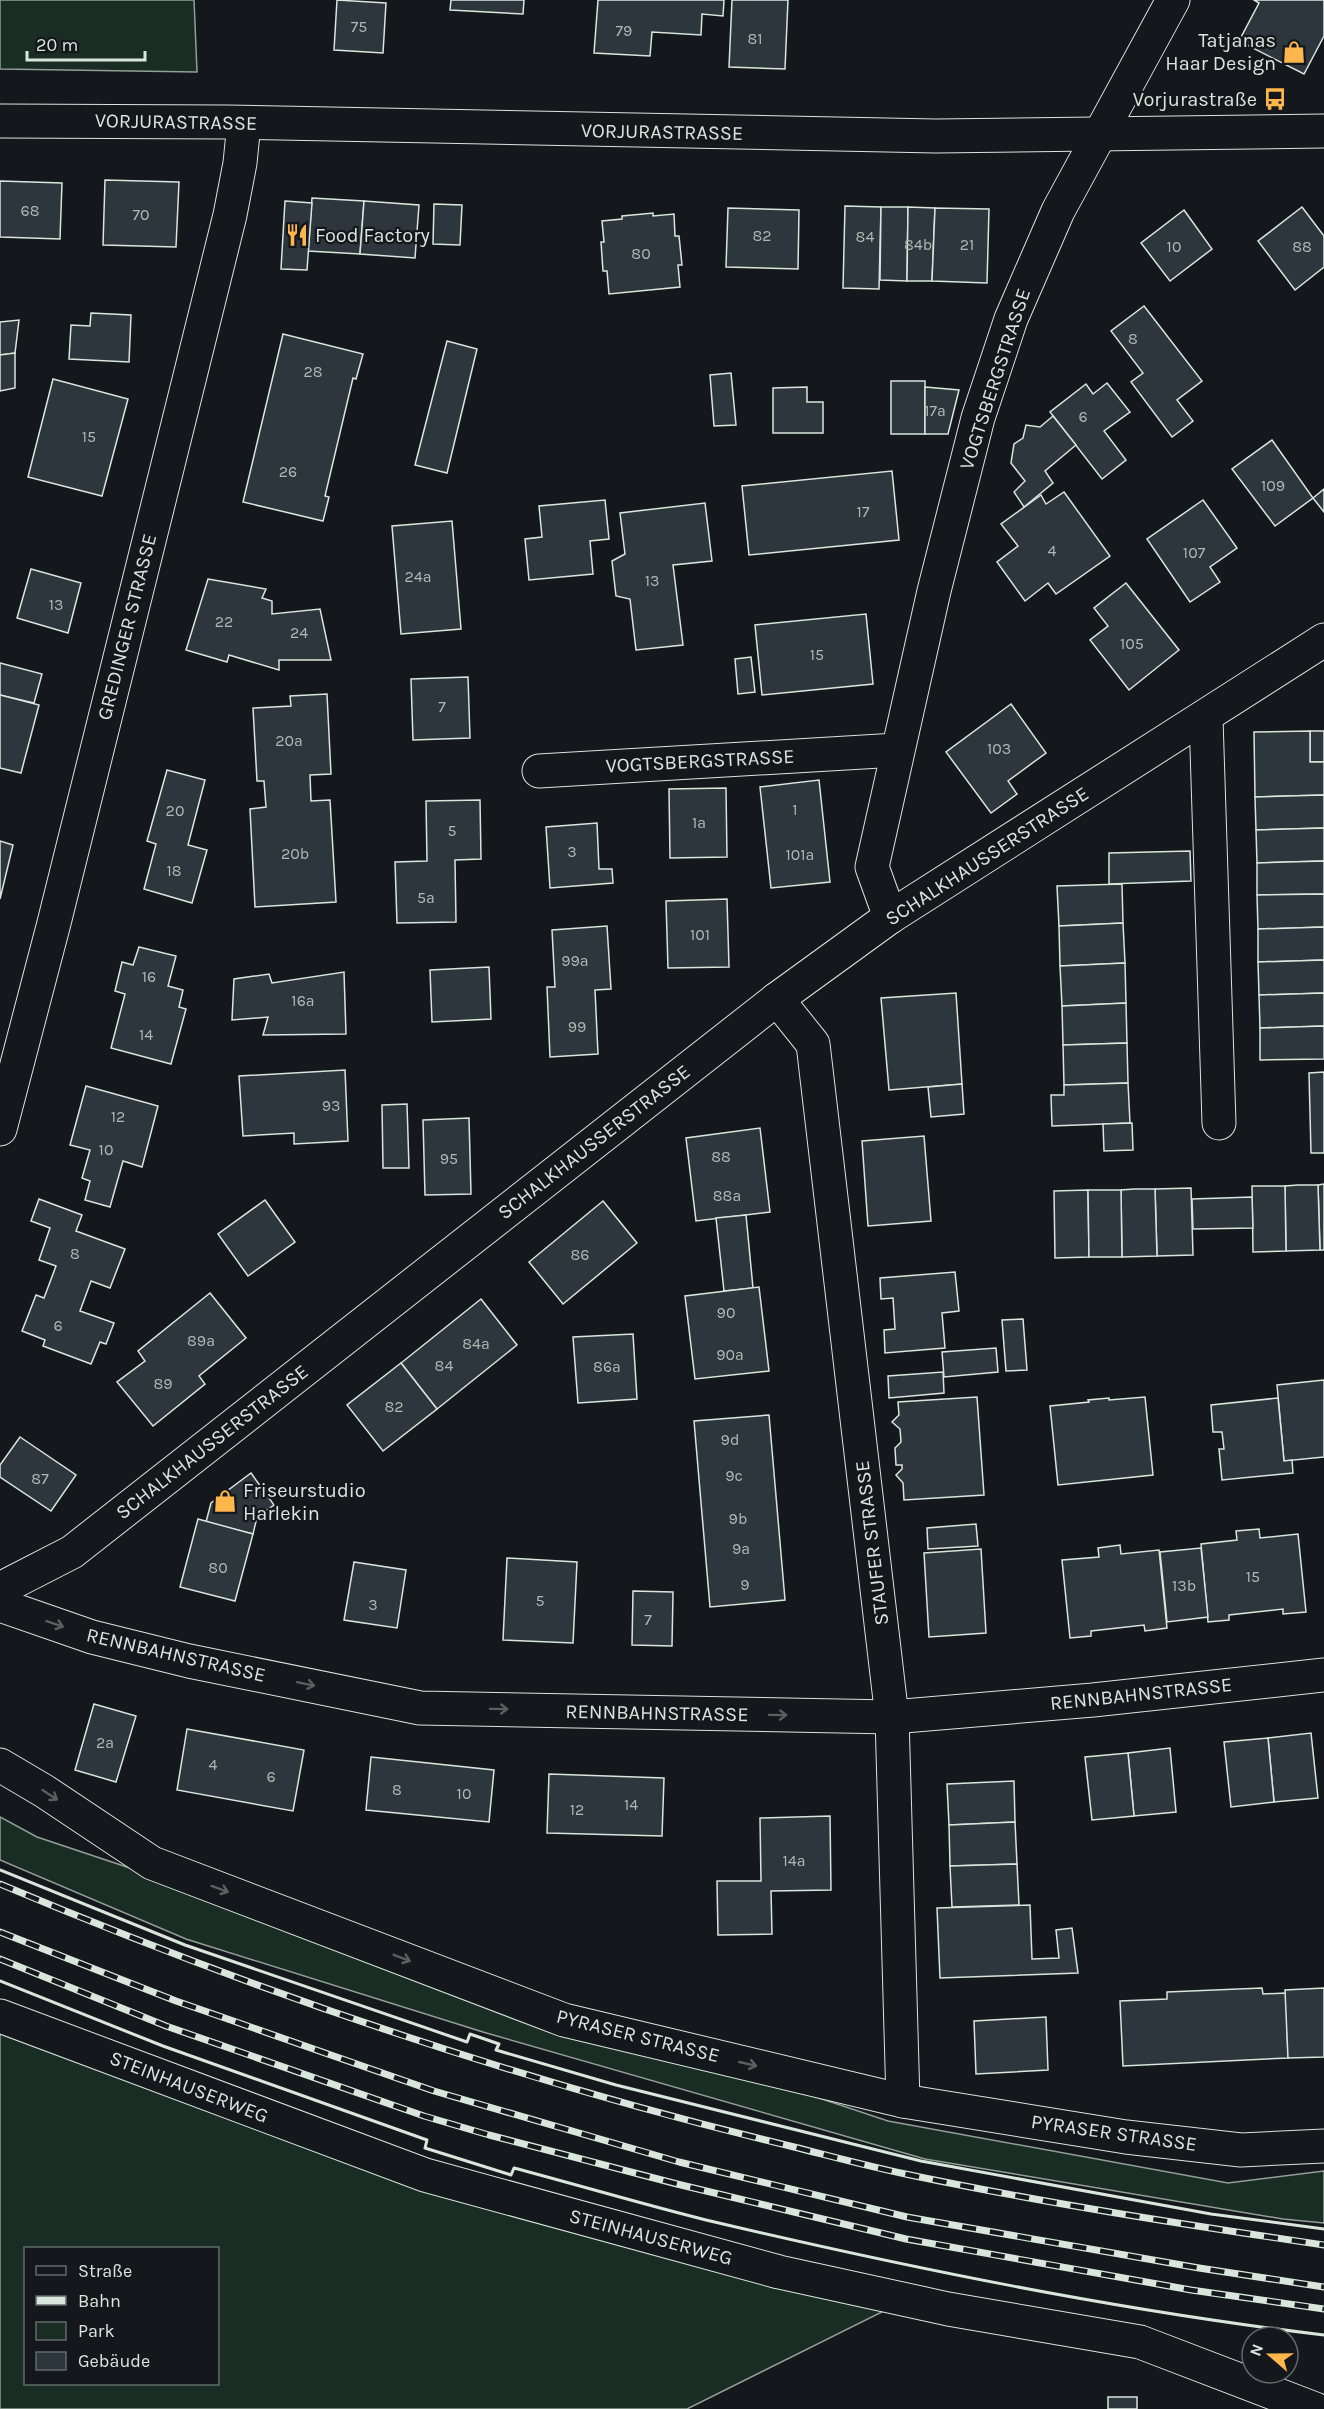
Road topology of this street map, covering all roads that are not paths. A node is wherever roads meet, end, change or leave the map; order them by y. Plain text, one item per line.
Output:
1 (1173, 0) edge
2 (0, 121) edge
3 (243, 123) junction
4 (1324, 131) edge
5 (1098, 134) junction
6 (1324, 640) edge
7 (1206, 718) junction
8 (897, 750) junction
9 (539, 771) dead end
10 (890, 917) junction
11 (777, 999) junction
12 (1219, 1123) dead end
13 (0, 1129) edge
14 (0, 1589) edge
15 (0, 1605) edge
16 (1324, 1675) edge
17 (892, 1717) junction
18 (0, 1765) edge
19 (0, 2016) edge
20 (903, 2101) junction
21 (1324, 2146) edge
22 (1315, 2409) edge

1 - 5 street, VOGTSBERGSTRASSE
2 - 3 street, VORJURASTRASSE
3 - 5 street, VORJURASTRASSE
3 - 13 street, GREDINGER STRASSE
4 - 5 street, VORJURASTRASSE
5 - 8 street, VOGTSBERGSTRASSE
6 - 7 street, SCHALKHAUSSERSTRASSE
7 - 10 street, SCHALKHAUSSERSTRASSE
7 - 12 street
8 - 9 street, VOGTSBERGSTRASSE
8 - 10 street, VOGTSBERGSTRASSE
10 - 11 street, SCHALKHAUSSERSTRASSE
11 - 14 street, SCHALKHAUSSERSTRASSE
11 - 17 street, STAUFER STRASSE
15 -> 17 street, RENNBAHNSTRASSE
16 - 17 street, RENNBAHNSTRASSE
17 - 20 street, STAUFER STRASSE
18 -> 20 street, PYRASER STRASSE
19 - 22 street, STEINHAUSERWEG
20 - 21 street, PYRASER STRASSE

